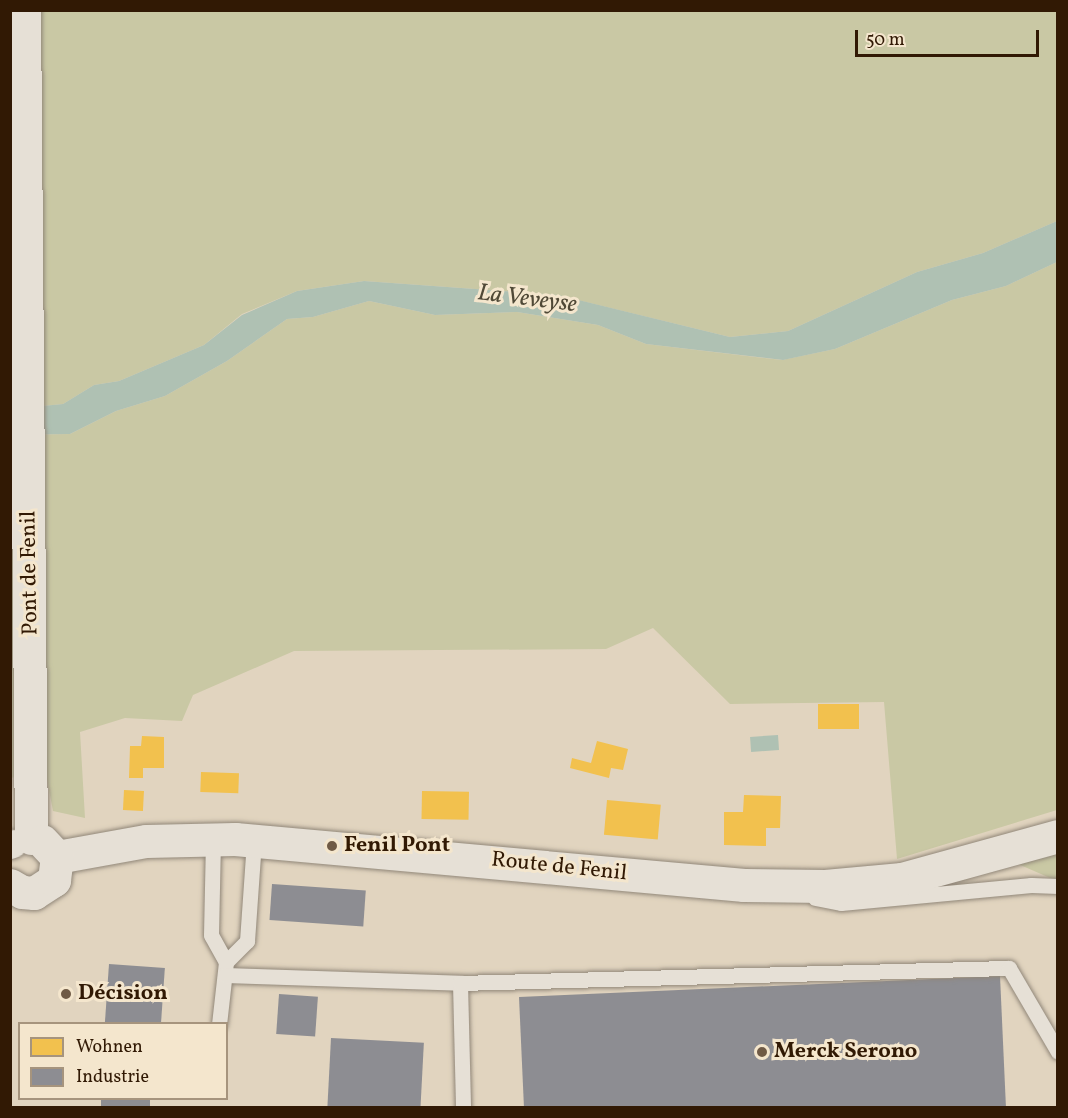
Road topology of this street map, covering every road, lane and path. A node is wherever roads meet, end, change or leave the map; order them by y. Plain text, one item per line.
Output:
1 (24, 10) edge
2 (1058, 836) edge
3 (213, 840) junction
4 (254, 840) junction
5 (16, 843) edge
6 (57, 857) junction
7 (10, 885) edge
8 (744, 885) junction
9 (1058, 886) edge
10 (226, 968) junction
11 (460, 983) junction
12 (219, 1022) edge
13 (1058, 1052) edge
14 (464, 1107) edge

1 - 5 street, Pont de Fenil
2 - 8 street, Route de Fenil
3 - 4 street, Route de Fenil
3 - 6 street, Route de Fenil
3 - 10 lane
4 - 8 street, Route de Fenil
4 - 10 lane
5 - 6 street
6 - 7 street
8 - 9 lane
10 - 11 lane
10 - 12 lane
11 - 13 lane
11 - 14 lane

